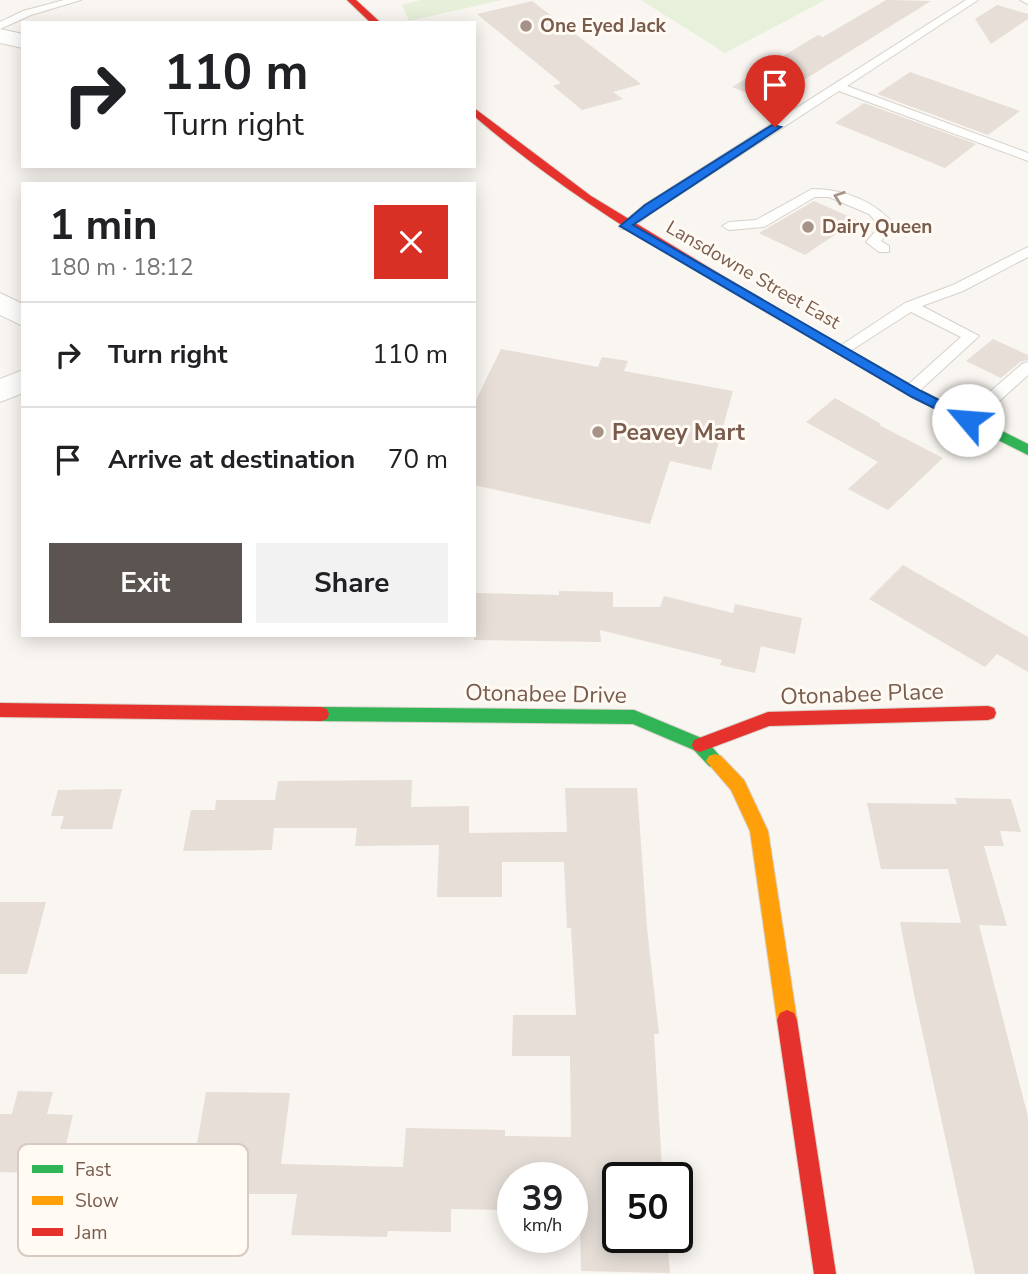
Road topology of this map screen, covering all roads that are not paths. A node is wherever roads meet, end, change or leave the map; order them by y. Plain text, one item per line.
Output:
1 (76, 0) edge
2 (351, 0) edge
3 (973, 0) edge
4 (375, 21) edge
5 (0, 26) edge
6 (0, 36) edge
7 (21, 41) edge
8 (839, 87) junction
9 (476, 113) edge
10 (1028, 156) edge
11 (626, 226) junction
12 (729, 226) dead end
13 (884, 249) dead end
14 (1028, 251) edge
15 (0, 302) edge
16 (910, 306) junction
17 (21, 316) edge
18 (842, 350) junction
19 (1028, 367) edge
20 (21, 381) edge
21 (910, 390) junction
22 (0, 392) edge
23 (968, 420) junction
24 (1028, 450) edge
25 (0, 710) edge
26 (988, 713) dead end
27 (700, 745) junction
28 (825, 1274) edge

1 - 5 lane
2 - 4 street
3 - 8 lane
6 - 7 street
8 - 10 lane
8 - 11 lane
9 - 11 street, Lansdowne Street East
11 - 18 street, Lansdowne Street East
13 -> 12 lane
14 - 16 lane
15 - 17 street
16 - 18 lane
16 - 21 lane
18 - 21 street, Lansdowne Street East
19 - 23 lane
20 - 22 street
21 - 23 street, Lansdowne Street East
23 - 24 street, Lansdowne Street East
25 - 27 street, Otonabee Drive
26 - 27 street, Otonabee Place
27 - 28 street, Otonabee Drive

